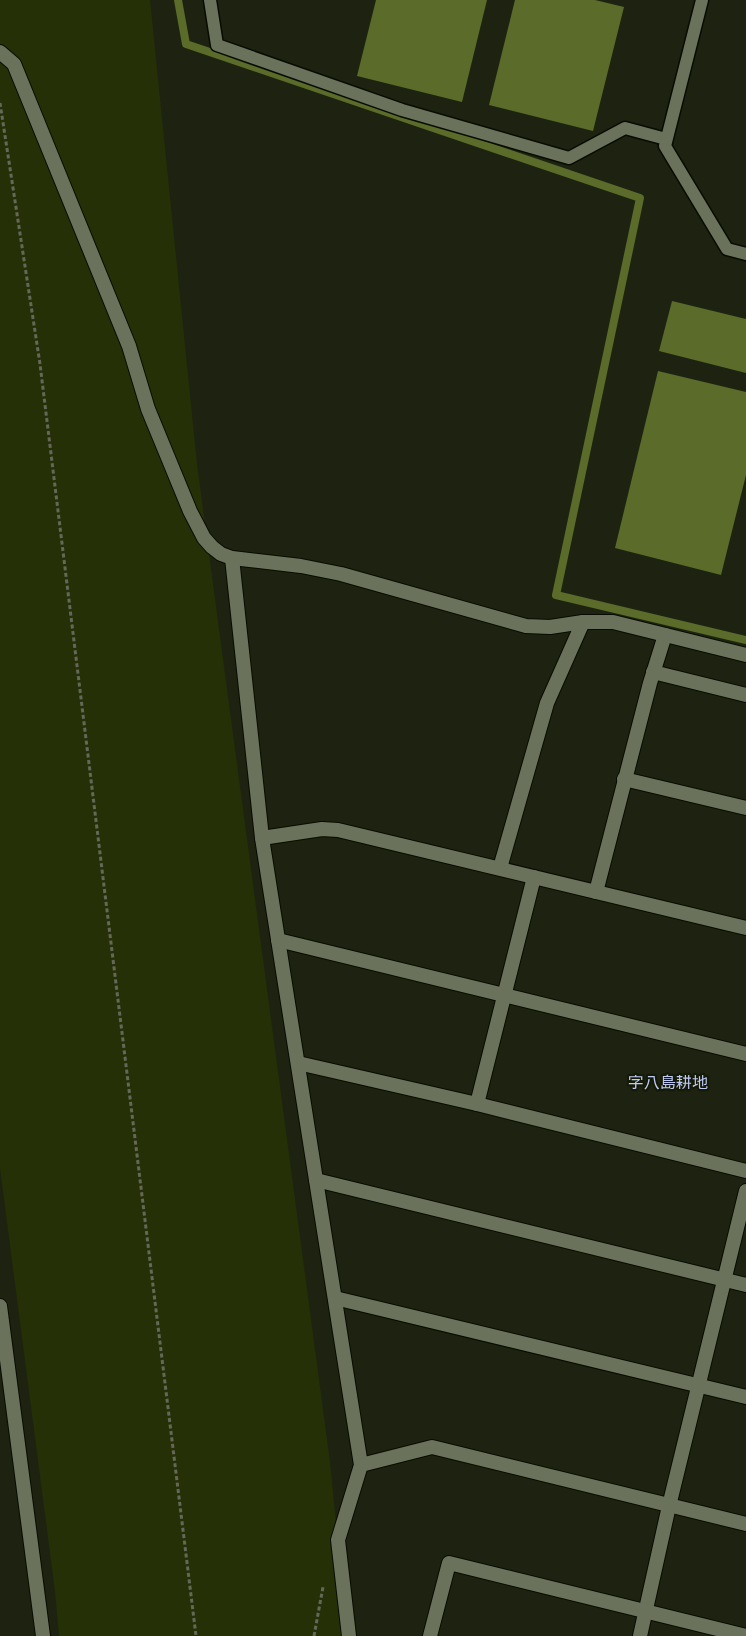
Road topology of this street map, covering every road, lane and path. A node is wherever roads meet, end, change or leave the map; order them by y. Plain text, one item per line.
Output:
1 (210, 0) edge
2 (702, 0) edge
3 (0, 52) edge
4 (0, 103) edge
5 (666, 139) junction
6 (746, 254) edge
7 (232, 558) junction
8 (583, 622) junction
9 (665, 635) junction
10 (746, 655) edge
11 (653, 672) junction
12 (746, 694) edge
13 (624, 779) junction
14 (746, 808) edge
15 (262, 838) junction
16 (500, 868) junction
17 (534, 877) junction
18 (596, 892) junction
19 (746, 928) edge
20 (278, 940) junction
21 (504, 996) junction
22 (746, 1054) edge
23 (298, 1063) junction
24 (477, 1104) junction
25 (746, 1171) edge
26 (316, 1180) junction
27 (746, 1191) edge
28 (725, 1280) junction
29 (746, 1285) edge
30 (335, 1298) junction
31 (0, 1306) edge
32 (699, 1386) junction
33 (746, 1397) edge
34 (361, 1466) junction
35 (669, 1506) junction
36 (746, 1524) edge
37 (644, 1611) junction
38 (43, 1636) edge
39 (196, 1636) edge
40 (349, 1636) edge
41 (430, 1636) edge
42 (640, 1636) edge
43 (746, 1636) edge

1 - 5 lane
2 - 5 lane
3 - 7 street
4 - 39 path
5 - 6 lane
7 - 8 street
7 - 15 street
8 - 9 street
8 - 16 street
9 - 10 street
9 - 11 street
11 - 12 street
11 - 13 street
13 - 14 street
13 - 18 street
15 - 16 street
15 - 20 street
16 - 17 street
17 - 18 street
17 - 21 street
18 - 19 street
20 - 21 street
20 - 23 street
21 - 22 street
21 - 24 street
23 - 24 street
23 - 26 street
24 - 25 street
26 - 28 street
26 - 30 street
27 - 28 street
28 - 29 street
28 - 32 street
30 - 32 street
30 - 34 street
31 - 38 street
32 - 33 street
32 - 35 street
34 - 35 street
34 - 40 street
35 - 36 street
35 - 37 street
37 - 41 street
37 - 42 street
37 - 43 street

